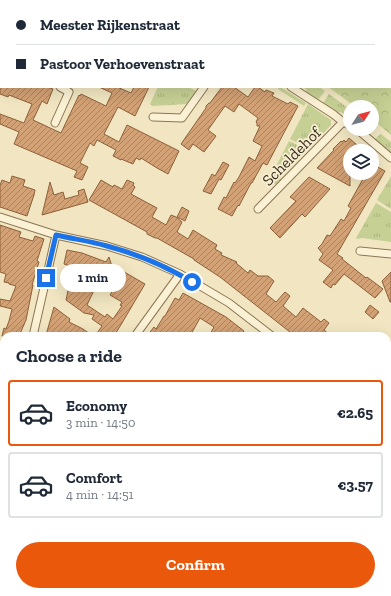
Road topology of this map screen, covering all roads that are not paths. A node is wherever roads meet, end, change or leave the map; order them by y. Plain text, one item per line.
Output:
1 (62, 88) edge
2 (203, 88) edge
3 (293, 88) edge
4 (153, 117) dead end
5 (343, 121) edge
6 (55, 123) dead end
7 (343, 128) edge
8 (365, 136) edge
9 (391, 158) edge
10 (258, 209) dead end
11 (0, 217) edge
12 (56, 235) junction
13 (360, 251) dead end
14 (391, 254) edge
15 (180, 274) junction
16 (34, 332) edge
17 (138, 332) edge
18 (267, 332) edge

1 - 6 street
2 - 4 street
3 - 5 street
7 - 10 street, Scheldehof
8 - 9 street
11 - 12 street
12 - 15 street
12 - 16 street
13 - 14 street
15 - 17 street
15 - 18 street

